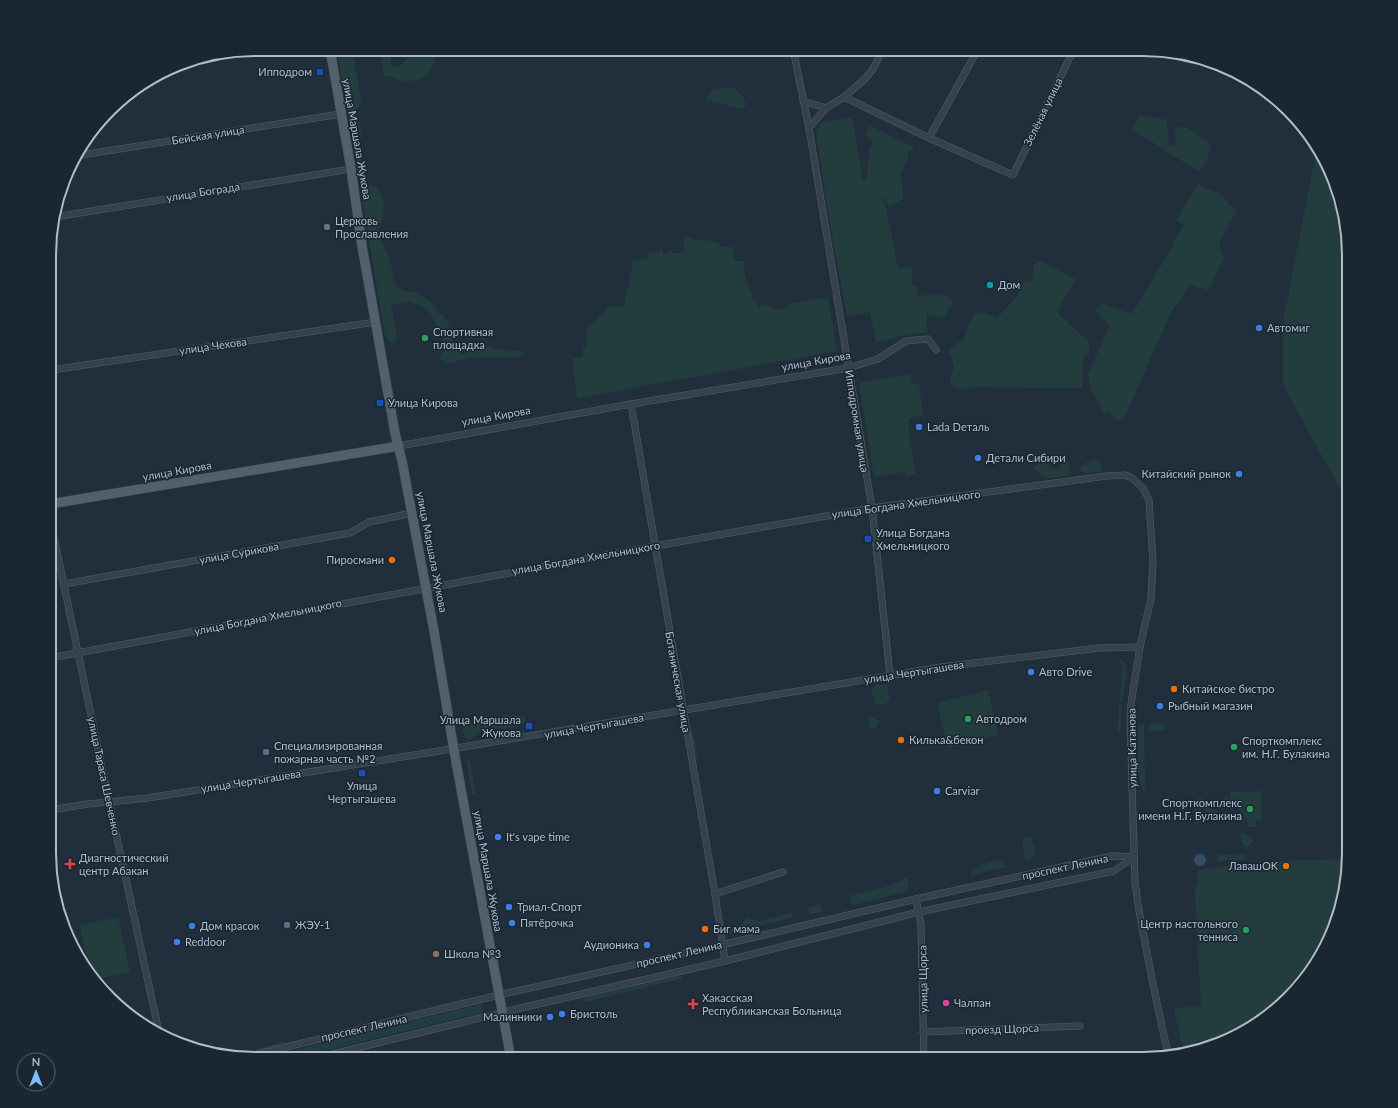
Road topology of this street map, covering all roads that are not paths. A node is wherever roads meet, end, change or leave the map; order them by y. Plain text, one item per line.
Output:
1 (331, 56) edge
2 (794, 56) edge
3 (880, 56) edge
4 (974, 56) edge
5 (1071, 56) edge
6 (844, 97) junction
7 (803, 101) junction
8 (826, 108) junction
9 (342, 114) junction
10 (809, 128) junction
11 (929, 138) junction
12 (84, 155) edge
13 (351, 168) junction
14 (60, 216) edge
15 (376, 322) junction
16 (936, 350) dead end
17 (848, 368) junction
18 (56, 369) edge
19 (631, 404) junction
20 (399, 446) junction
21 (1125, 476) joint
22 (56, 503) edge
23 (872, 508) junction
24 (412, 513) junction
25 (56, 546) edge
26 (655, 546) junction
27 (64, 584) junction
28 (426, 588) junction
29 (1140, 647) junction
30 (78, 653) junction
31 (56, 657) edge
32 (890, 675) junction
33 (683, 710) junction
34 (454, 749) junction
35 (109, 802) junction
36 (56, 809) edge
37 (1134, 857) junction
38 (783, 872) dead end
39 (715, 894) junction
40 (916, 899) junction
41 (919, 912) junction
42 (722, 945) junction
43 (725, 961) junction
44 (499, 996) junction
45 (502, 1013) junction
46 (158, 1026) edge
47 (1080, 1026) dead end
48 (924, 1032) junction
49 (1167, 1050) edge
50 (266, 1052) edge
51 (341, 1052) edge
52 (510, 1052) edge
53 (924, 1052) edge

1 - 9 main road, улица Маршала Жукова
2 - 7 street, Ипподромная улица
3 - 6 street
4 - 11 street
5 - 11 street, Зелёная улица
6 - 8 street
6 - 11 street
7 - 8 street
7 - 10 street, Ипподромная улица
8 - 10 street
9 - 12 street, Бейская улица
9 - 13 main road, улица Маршала Жукова
10 - 17 street, Ипподромная улица
13 - 14 street, улица Бограда
13 - 15 main road, улица Маршала Жукова
15 - 18 street, улица Чехова
15 - 20 main road, улица Маршала Жукова
16 - 17 street, улица Кирова
17 - 19 street, улица Кирова
17 - 23 street, Ипподромная улица
19 - 20 street, улица Кирова
19 - 26 street, Ботаническая улица
20 - 22 main road, улица Кирова
20 - 24 main road, улица Маршала Жукова
21 - 23 street, улица Богдана Хмельницкого
21 - 29 street, улица Катанова
23 - 26 street, улица Богдана Хмельницкого
23 - 32 street, Ипподромная улица
24 - 27 street, улица Сурикова
24 - 28 main road, улица Маршала Жукова
25 - 27 street, улица Тараса Шевченко
26 - 28 street, улица Богдана Хмельницкого
26 - 33 street, Ботаническая улица
27 - 30 street, улица Тараса Шевченко
28 - 30 street, улица Богдана Хмельницкого
28 - 34 main road, улица Маршала Жукова
29 - 32 street, улица Чертыгашева
29 - 37 street, улица Катанова
30 - 31 street, улица Богдана Хмельницкого
30 - 35 street, улица Тараса Шевченко
32 - 33 street, улица Чертыгашева
33 - 34 street, улица Чертыгашева
33 - 39 street, Ботаническая улица
34 - 35 street, улица Чертыгашева
34 - 44 main road, улица Маршала Жукова
35 - 36 street, улица Чертыгашева
35 - 46 street, улица Тараса Шевченко
37 - 40 street, проспект Ленина
37 - 41 street, проспект Ленина
37 - 49 street, улица Катанова
38 - 39 street
39 - 42 street, Ботаническая улица
40 - 41 street, улица Щорса
40 - 42 street, проспект Ленина
41 - 43 street, проспект Ленина
41 - 48 street, улица Щорса
42 - 43 street, Ботаническая улица
42 - 44 street, проспект Ленина
43 - 45 street, проспект Ленина
44 - 45 main road, улица Маршала Жукова
44 - 50 street, проспект Ленина
45 - 51 street, проспект Ленина
45 - 52 main road, улица Маршала Жукова
47 - 48 street, проезд Щорса
48 - 53 street, улица Щорса

